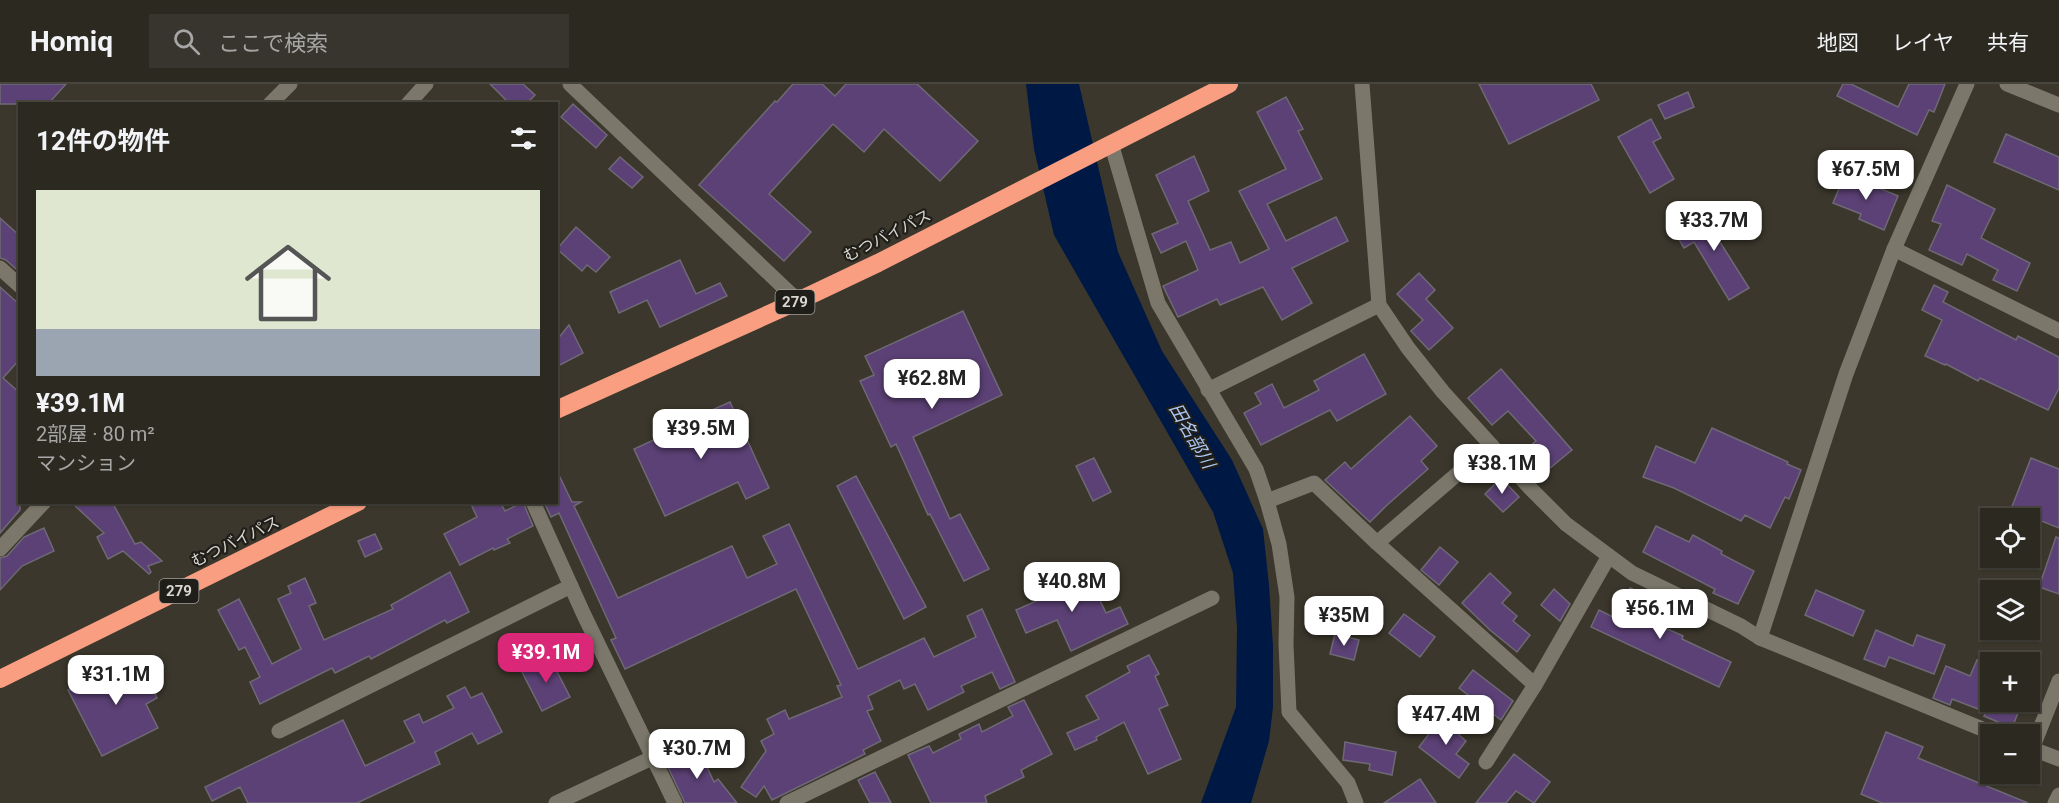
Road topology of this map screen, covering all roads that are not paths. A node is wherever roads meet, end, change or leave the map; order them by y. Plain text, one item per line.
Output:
1 (290, 84) edge
2 (426, 84) edge
3 (570, 84) edge
4 (1229, 84) edge
5 (1362, 84) edge
6 (1967, 84) edge
7 (2007, 84) edge
8 (272, 102) edge
9 (410, 102) edge
10 (2059, 105) edge
11 (1105, 147) junction
12 (1894, 249) junction
13 (0, 268) edge
14 (18, 284) edge
15 (798, 301) junction
16 (1379, 305) junction
17 (2059, 331) edge
18 (1208, 390) junction
19 (558, 409) edge
20 (1491, 446) junction
21 (1267, 501) junction
22 (42, 504) edge
23 (354, 504) edge
24 (534, 504) edge
25 (1377, 543) junction
26 (0, 549) edge
27 (1609, 556) junction
28 (571, 586) junction
29 (1212, 598) dead end
30 (1760, 638) junction
31 (0, 679) edge
32 (2059, 681) edge
33 (1535, 685) junction
34 (2040, 727) edge
35 (1980, 728) edge
36 (279, 730) dead end
37 (2040, 752) edge
38 (654, 757) junction
39 (2059, 759) edge
40 (1486, 762) dead end
41 (2059, 795) edge
42 (556, 803) edge
43 (675, 803) edge
44 (787, 803) edge
45 (1356, 803) edge
46 (2055, 803) edge

1 - 8 street
2 - 9 street
3 - 15 street
4 - 11 highway, むつバイパス / 279
5 - 16 street
6 - 12 street
7 - 10 street
11 - 15 highway, むつバイパス / 279
11 - 18 street
12 - 17 street
12 - 30 street
13 - 14 street
15 - 19 highway, むつバイパス / 279
16 - 18 street
16 - 20 street
18 - 21 street
20 - 25 street
20 - 27 street
21 - 25 street
21 - 45 street
22 - 26 street
23 - 31 highway, むつバイパス / 279
24 - 28 street
25 - 33 street
27 - 30 street
27 - 33 street
28 - 36 street
28 - 38 street
29 - 44 street
30 - 35 street
32 - 34 street
33 - 40 street
37 - 39 street
38 - 42 street
38 - 43 street
41 - 46 street

